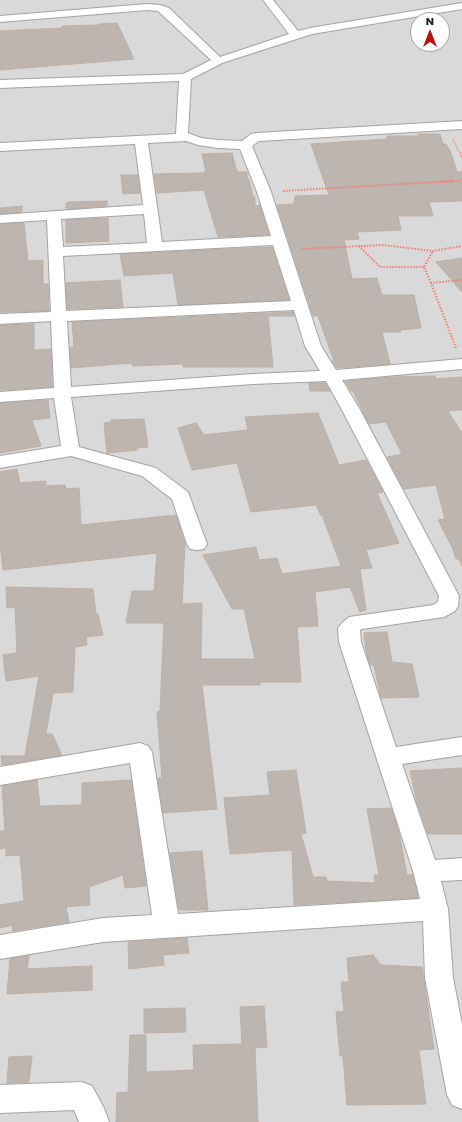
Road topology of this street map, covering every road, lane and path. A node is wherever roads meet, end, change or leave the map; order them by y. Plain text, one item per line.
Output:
1 (268, 0) edge
2 (431, 0) edge
3 (164, 5) edge
4 (462, 6) edge
5 (440, 10) junction
6 (0, 19) edge
7 (296, 36) junction
8 (218, 61) junction
9 (185, 77) junction
10 (0, 84) edge
11 (462, 125) edge
12 (186, 137) junction
13 (141, 139) junction
14 (246, 145) junction
15 (0, 146) edge
16 (462, 181) edge
17 (264, 192) junction
18 (150, 209) junction
19 (54, 216) junction
20 (0, 219) edge
21 (280, 245) junction
22 (155, 246) junction
23 (359, 246) junction
24 (462, 246) edge
25 (433, 250) junction
26 (55, 252) junction
27 (424, 267) junction
28 (462, 280) edge
29 (431, 283) junction
30 (299, 305) junction
31 (58, 316) junction
32 (0, 319) edge
33 (462, 364) edge
34 (329, 376) junction
35 (63, 393) junction
36 (0, 397) edge
37 (71, 450) junction
38 (0, 462) edge
39 (197, 544) dead end
40 (462, 746) edge
41 (388, 757) junction
42 (0, 776) edge
43 (462, 869) edge
44 (426, 871) junction
45 (435, 909) junction
46 (167, 926) junction
47 (0, 947) edge
48 (462, 1095) edge
49 (0, 1099) edge
50 (94, 1122) edge

1 - 7 street
2 - 5 street
3 - 6 street
3 - 8 street
4 - 5 street
5 - 7 street
7 - 8 street
8 - 9 street
9 - 10 street
9 - 12 street
11 - 14 street
12 - 13 street
12 - 14 street
13 - 15 street
13 - 18 street
14 - 17 street
16 - 17 path
17 - 21 street
18 - 19 street
18 - 22 street
19 - 20 street
19 - 26 street
21 - 22 street
21 - 23 path
21 - 30 street
22 - 26 street
23 - 25 path
23 - 27 path
24 - 25 path
25 - 27 path
26 - 31 street
27 - 29 path
28 - 29 path
29 - 33 path
30 - 31 street
30 - 34 street
31 - 32 street
31 - 35 street
33 - 34 street
34 - 35 street
34 - 41 street
35 - 36 street
35 - 37 street
37 - 38 street
37 - 39 street
40 - 41 street
41 - 44 street
42 - 46 street
43 - 44 street
44 - 45 street
45 - 46 street
45 - 48 street
46 - 47 street
49 - 50 street

